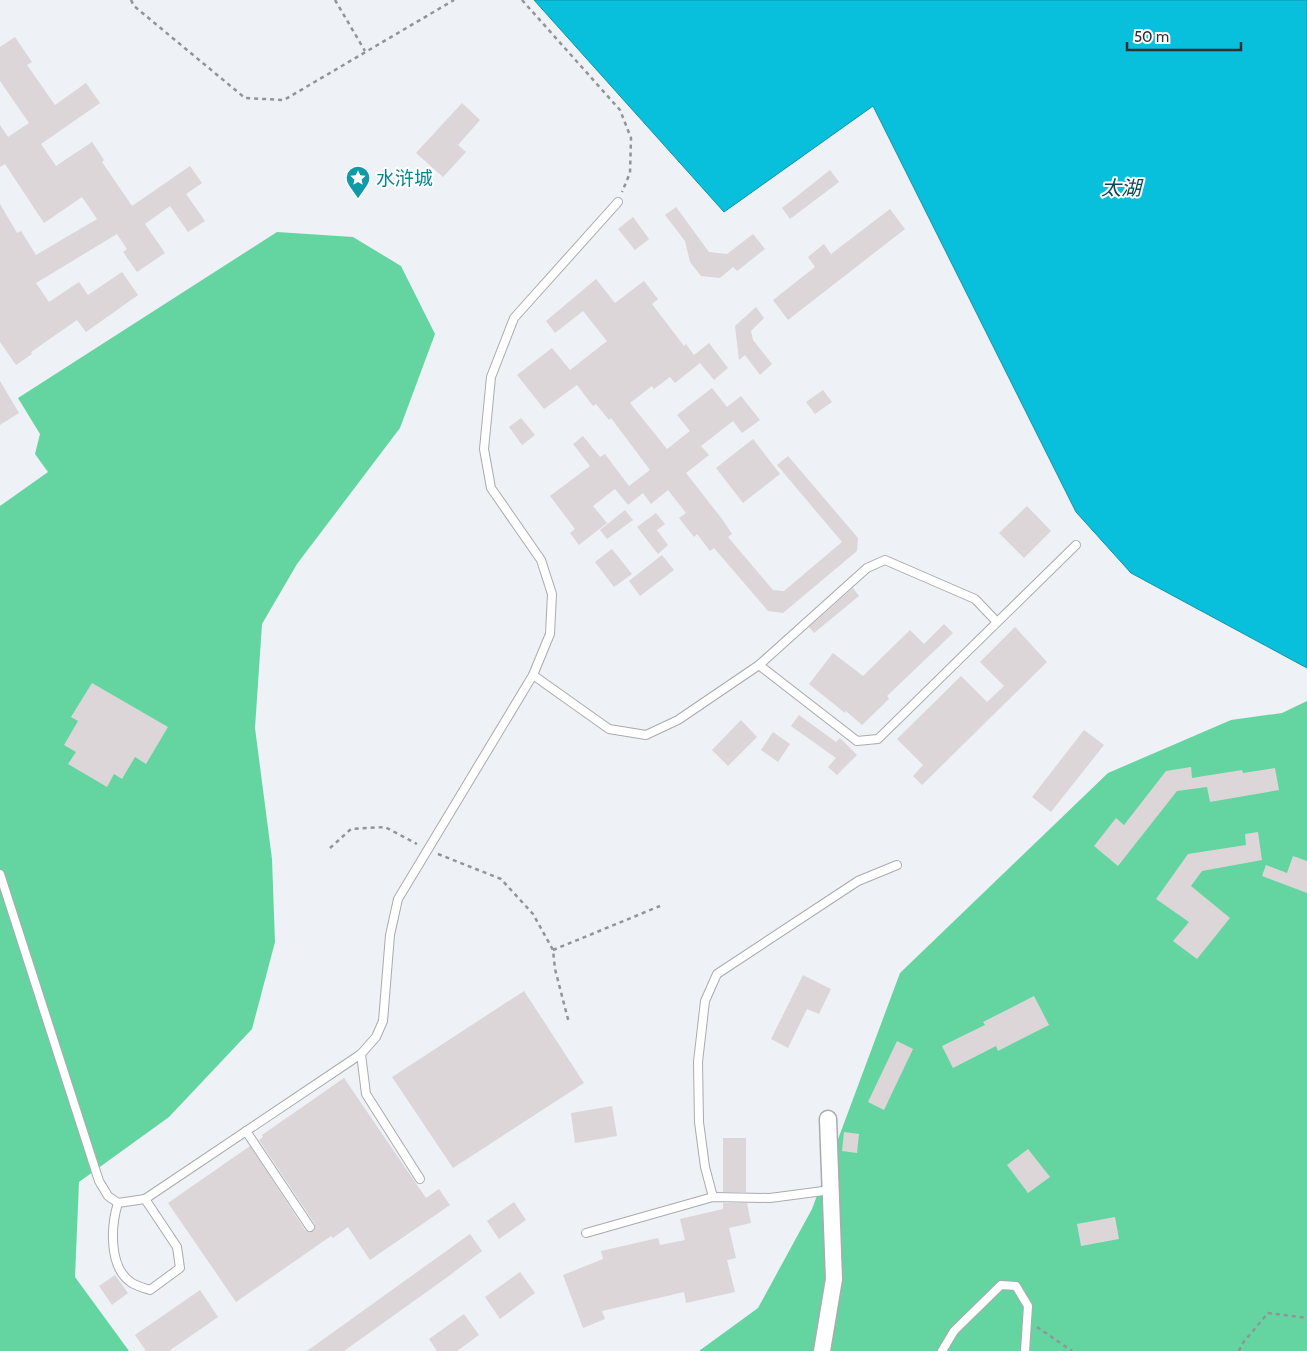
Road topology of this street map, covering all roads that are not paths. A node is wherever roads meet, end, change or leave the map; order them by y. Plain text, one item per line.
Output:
1 (618, 202) road end
2 (1076, 545) dead end
3 (997, 622) junction
4 (759, 665) junction
5 (533, 675) junction
6 (897, 866) dead end
7 (0, 874) edge
8 (362, 1054) junction
9 (828, 1119) dead end
10 (246, 1131) junction
11 (420, 1179) dead end
12 (831, 1190) junction
13 (713, 1197) junction
14 (144, 1198) junction
15 (118, 1203) junction
16 (310, 1227) dead end
17 (586, 1232) dead end
18 (822, 1351) edge
19 (942, 1351) edge
20 (1025, 1351) edge

1 - 5 lane
2 - 3 lane
3 - 4 lane
3 - 4 lane
4 - 5 lane
5 - 8 lane
6 - 13 lane
7 - 15 lane
8 - 10 lane
8 - 11 lane
9 - 12 street
10 - 14 lane
10 - 16 lane
12 - 13 lane
12 - 18 street
13 - 17 lane
14 - 15 lane
14 - 15 lane
19 - 20 lane

